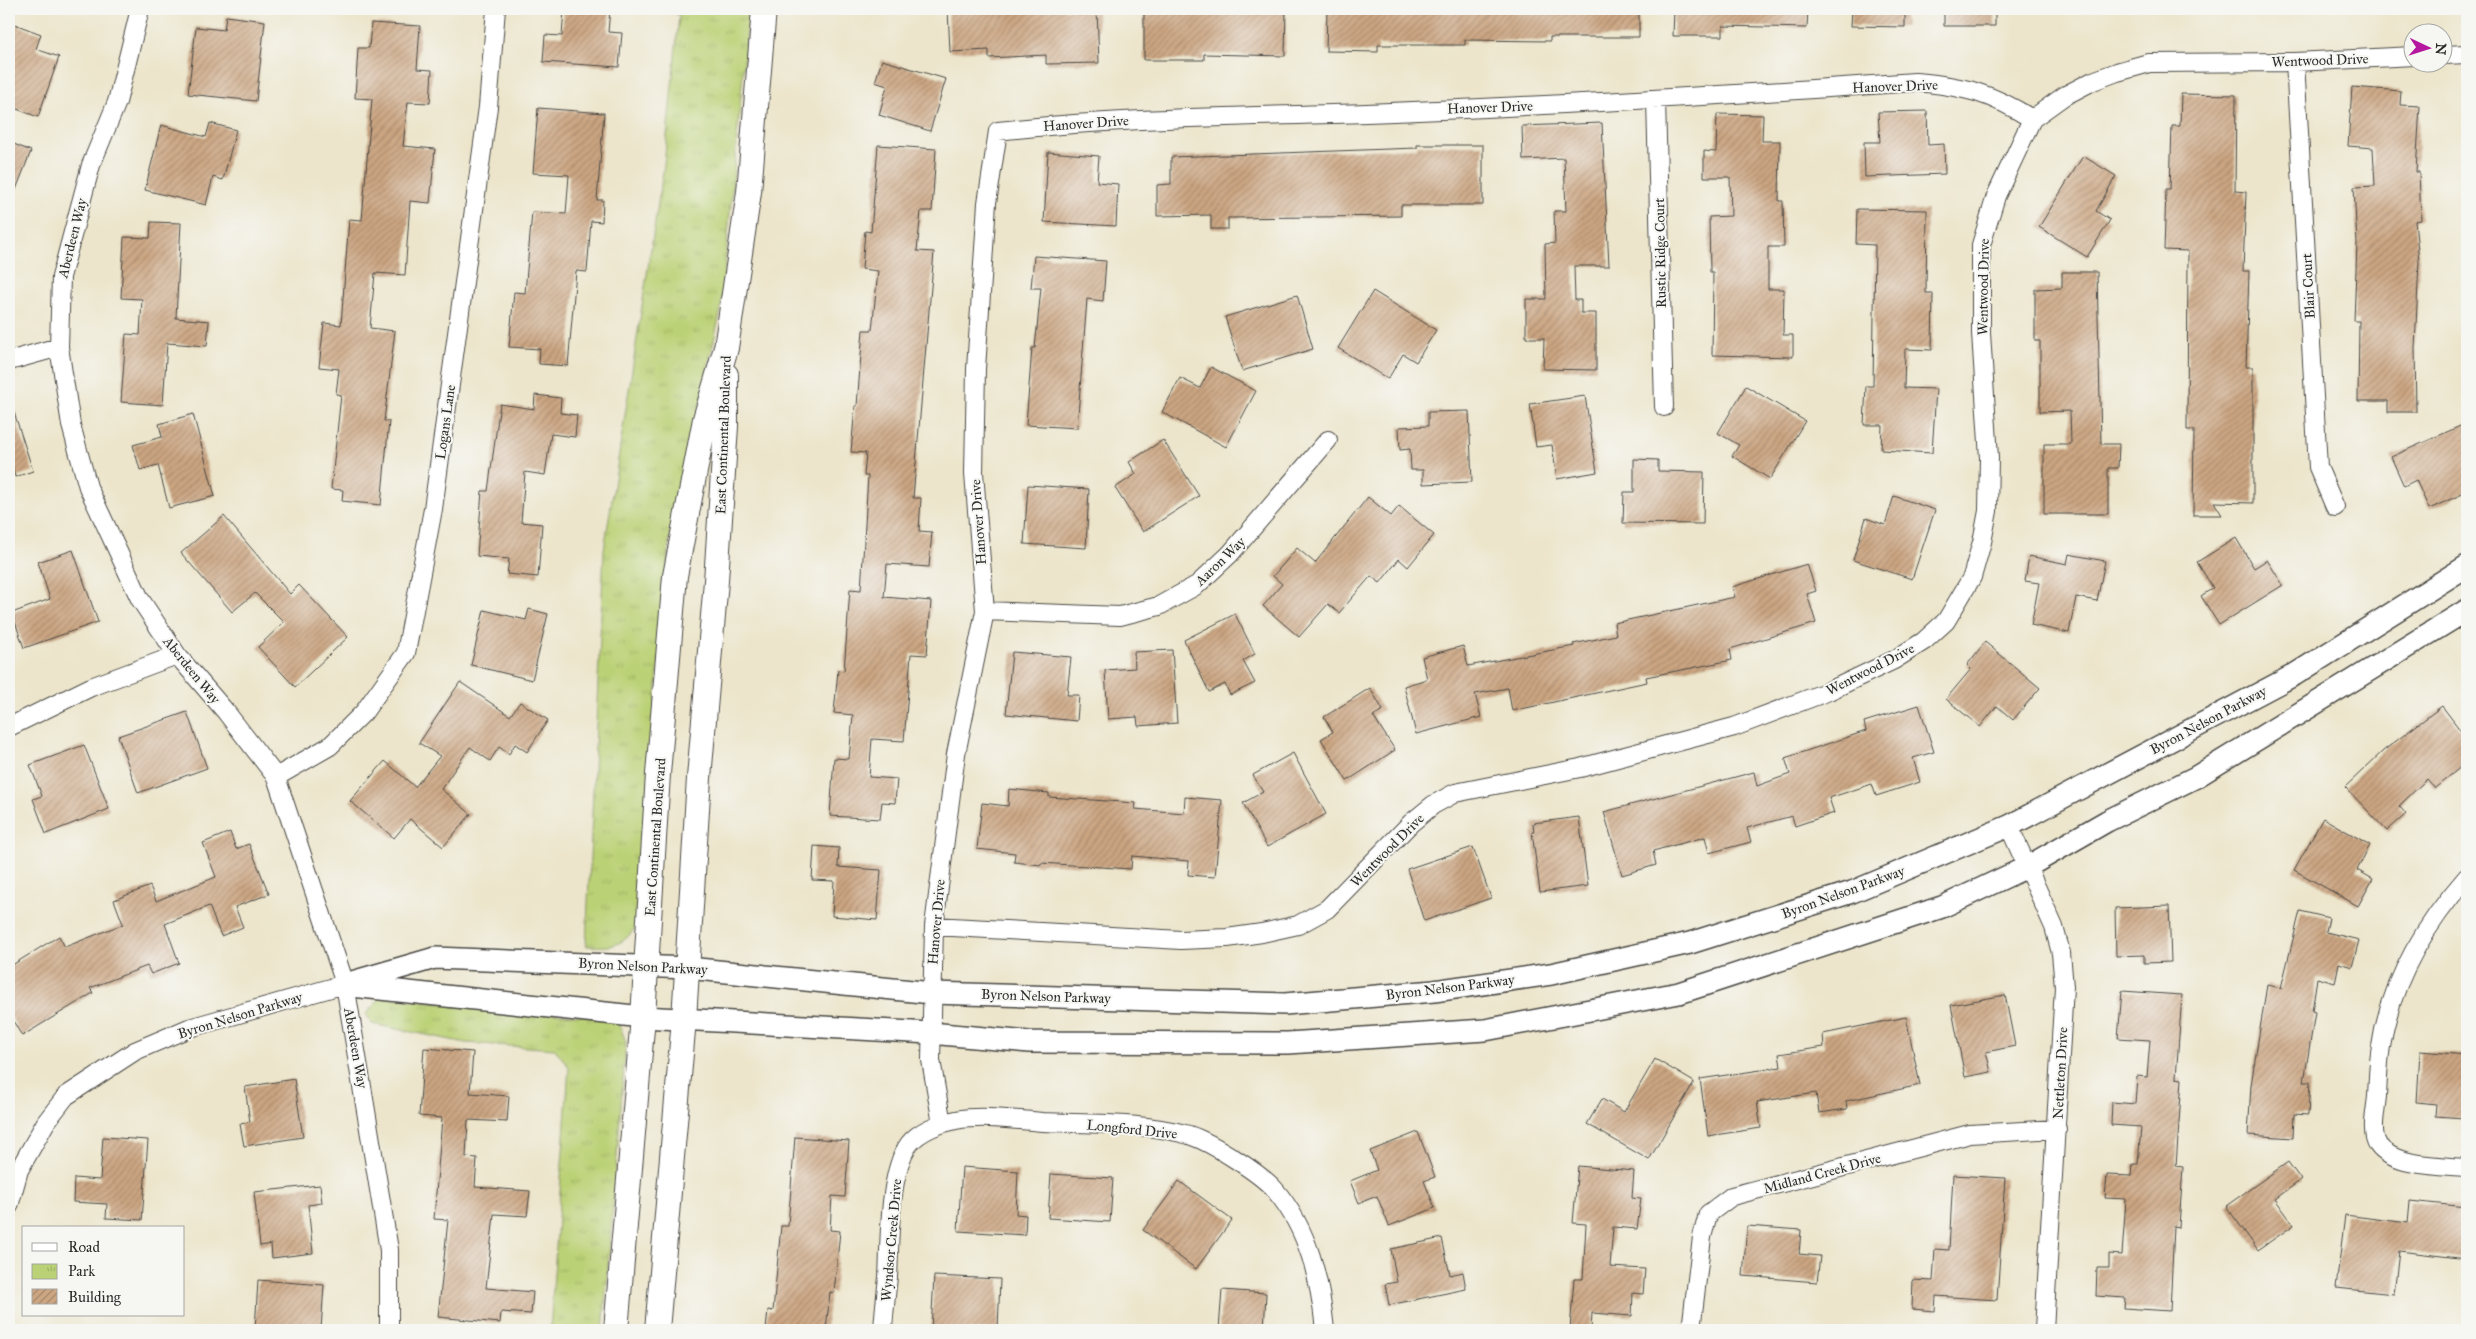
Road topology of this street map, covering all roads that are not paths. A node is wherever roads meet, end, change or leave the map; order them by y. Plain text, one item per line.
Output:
1 (140, 9) edge
2 (496, 9) edge
3 (764, 9) edge
4 (2467, 54) edge
5 (2454, 55) edge
6 (2404, 57) edge
7 (2295, 62) junction
8 (1656, 100) junction
9 (2032, 119) junction
10 (59, 347) junction
11 (726, 348) junction
12 (9, 361) edge
13 (1664, 406) dead end
14 (1328, 440) dead end
15 (2335, 506) dead end
16 (2467, 566) edge
17 (2467, 610) edge
18 (985, 611) junction
19 (177, 655) junction
20 (9, 727) edge
21 (276, 777) junction
22 (2010, 826) junction
23 (2027, 867) junction
24 (2467, 877) edge
25 (934, 926) junction
26 (646, 965) junction
27 (688, 968) junction
28 (345, 984) junction
29 (932, 993) junction
30 (643, 1016) junction
31 (684, 1018) junction
32 (930, 1033) junction
33 (942, 1124) junction
34 (2057, 1129) junction
35 (2467, 1168) edge
36 (12, 1185) edge
37 (9, 1206) edge
38 (389, 1330) edge
39 (616, 1330) edge
40 (658, 1330) edge
41 (883, 1330) edge
42 (1324, 1330) edge
43 (1691, 1330) edge
44 (2044, 1330) edge

1 - 10 street, Aberdeen Way
2 - 21 street, Logans Lane
3 - 11 main road, East Continental Boulevard
4 - 5 street
6 - 7 street, Wentwood Drive
7 - 9 street, Wentwood Drive
7 - 15 street, Blair Court
8 - 9 street, Hanover Drive
8 - 13 street, Rustic Ridge Court
8 - 18 street, Hanover Drive
9 - 25 street, Wentwood Drive
10 - 12 street
10 - 19 street, Aberdeen Way
11 - 26 main road, East Continental Boulevard
11 - 27 main road, East Continental Boulevard
14 - 18 street, Aaron Way
16 - 22 street, Byron Nelson Parkway
17 - 23 street, Byron Nelson Parkway
18 - 25 street, Hanover Drive
19 - 20 street
19 - 21 street, Aberdeen Way
21 - 28 street, Aberdeen Way
22 - 23 street, Nettleton Drive
22 - 29 street, Byron Nelson Parkway
23 - 32 street, Byron Nelson Parkway
23 - 34 street, Nettleton Drive
24 - 35 street
25 - 29 street, Hanover Drive
26 - 27 street, Byron Nelson Parkway
26 - 28 street, Byron Nelson Parkway
26 - 30 main road, East Continental Boulevard
27 - 29 street, Byron Nelson Parkway
27 - 31 main road, East Continental Boulevard
28 - 30 street, Byron Nelson Parkway
28 - 36 street, Byron Nelson Parkway
28 - 38 street, Aberdeen Way
29 - 32 street
30 - 31 street, Byron Nelson Parkway
30 - 39 main road, East Continental Boulevard
31 - 32 street, Byron Nelson Parkway
31 - 40 main road, East Continental Boulevard
32 - 33 street
33 - 41 street, Wyndsor Creek Drive
33 - 42 street, Longford Drive
34 - 43 street, Midland Creek Drive
34 - 44 street, Nettleton Drive
36 - 37 street, Byron Nelson Parkway

